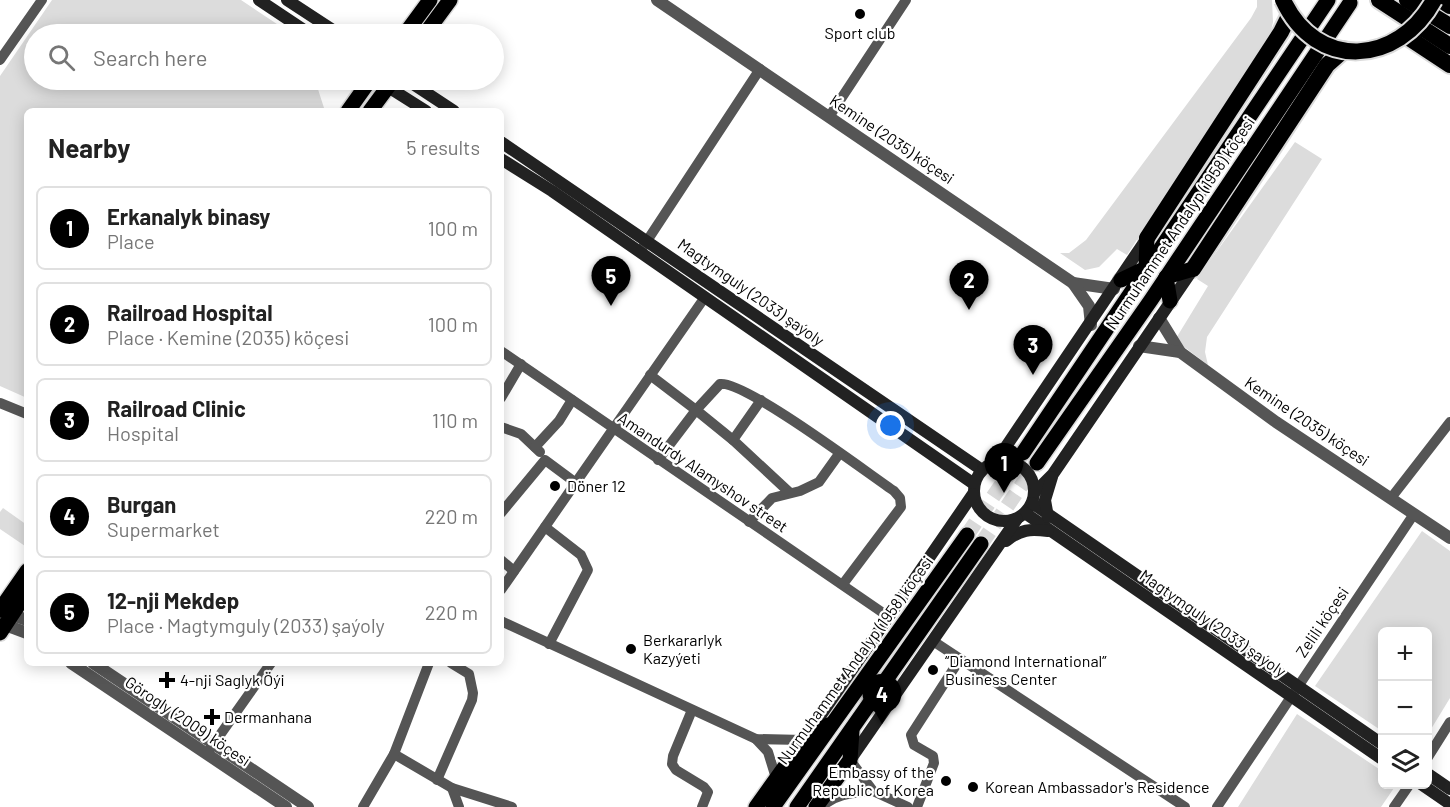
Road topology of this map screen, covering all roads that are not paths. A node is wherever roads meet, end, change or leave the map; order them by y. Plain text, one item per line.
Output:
1 (42, 0) edge
2 (259, 0) edge
3 (287, 0) edge
4 (430, 0) edge
5 (450, 0) edge
6 (657, 0) edge
7 (906, 0) edge
8 (1328, 0) edge
9 (1379, 0) edge
10 (1407, 0) edge
11 (1434, 0) edge
12 (1441, 0) edge
13 (1350, 3) dead end
14 (1450, 6) edge
15 (1286, 7) edge
16 (25, 24) edge
17 (295, 24) edge
18 (324, 24) edge
19 (412, 24) edge
20 (432, 24) edge
21 (24, 26) edge
22 (1450, 26) edge
23 (1406, 36) junction
24 (1450, 46) edge
25 (1344, 50) junction
26 (0, 60) edge
27 (1450, 65) edge
28 (760, 69) junction
29 (363, 90) edge
30 (382, 90) edge
31 (397, 90) edge
32 (422, 90) edge
33 (350, 108) edge
34 (372, 108) edge
35 (422, 108) edge
36 (449, 108) edge
37 (829, 117) junction
38 (504, 144) edge
39 (504, 161) edge
40 (1147, 238) junction
41 (647, 241) junction
42 (639, 252) junction
43 (1146, 268) junction
44 (1193, 269) junction
45 (1166, 277) junction
46 (1074, 283) junction
47 (1118, 285) junction
48 (705, 297) junction
49 (1170, 301) junction
50 (1159, 318) junction
51 (1091, 325) junction
52 (1139, 346) junction
53 (1180, 352) junction
54 (504, 353) edge
55 (521, 364) junction
56 (650, 375) junction
57 (504, 393) edge
58 (572, 400) junction
59 (762, 400) junction
60 (0, 404) edge
61 (696, 410) junction
62 (24, 413) edge
63 (1450, 422) edge
64 (504, 428) edge
65 (614, 429) junction
66 (733, 440) junction
67 (536, 447) junction
68 (1003, 451) junction
69 (1023, 453) tunnel mouth
70 (839, 454) junction
71 (959, 456) junction
72 (545, 460) junction
73 (658, 460) junction
74 (1037, 463) tunnel mouth
75 (949, 465) junction
76 (986, 467) junction
77 (1053, 474) junction
78 (576, 483) junction
79 (973, 489) junction
80 (789, 492) junction
81 (1391, 498) junction
82 (1027, 507) junction
83 (504, 509) edge
84 (962, 513) junction
85 (1414, 514) junction
86 (1048, 517) junction
87 (749, 522) junction
88 (545, 527) junction
89 (1052, 531) junction
90 (967, 535) tunnel mouth
91 (1450, 538) edge
92 (981, 544) tunnel mouth
93 (1001, 545) junction
94 (504, 563) edge
95 (514, 571) junction
96 (24, 578) edge
97 (843, 584) junction
98 (504, 586) edge
99 (24, 595) edge
100 (889, 617) junction
101 (3, 619) edge
102 (24, 620) edge
103 (504, 622) edge
104 (24, 631) edge
105 (933, 641) junction
106 (549, 644) junction
107 (960, 659) junction
108 (76, 666) edge
109 (97, 666) edge
110 (269, 666) edge
111 (428, 666) edge
112 (456, 666) edge
113 (1293, 692) junction
114 (692, 710) junction
115 (836, 719) junction
116 (1450, 722) edge
117 (852, 729) junction
118 (756, 739) junction
119 (804, 740) junction
120 (1378, 741) edge
121 (210, 749) junction
122 (1432, 751) edge
123 (394, 754) junction
124 (1378, 755) edge
125 (850, 760) junction
126 (1432, 777) edge
127 (776, 778) junction
128 (437, 780) junction
129 (452, 788) junction
130 (1407, 789) edge
131 (1428, 789) edge
132 (1450, 789) edge
133 (873, 791) junction
134 (1450, 804) edge
135 (286, 807) edge
136 (308, 807) edge
137 (363, 807) edge
138 (459, 807) edge
139 (512, 807) edge
140 (702, 807) edge
141 (756, 807) edge
142 (766, 807) edge
143 (773, 807) edge
144 (797, 807) edge
145 (816, 807) edge
146 (822, 807) edge
147 (908, 807) edge
148 (917, 807) edge
149 (1185, 807) edge
150 (1217, 807) edge
151 (1394, 807) edge

1 - 16 street
2 - 17 main road
3 - 18 main road
4 - 19 main road
5 - 20 main road
6 - 28 street, Kemine (2035) köçesi
7 - 37 street
8 - 43 main road, Nurmuhammet Andalyp (1958) köçesi
9 - 24 highway
10 - 22 highway
11 - 23 highway, bridge
12 - 14 highway
13 - 45 main road, Nurmuhammet Andalyp (1958) köçesi
15 - 25 highway, bridge
15 - 40 highway
21 - 26 street
23 - 25 highway, bridge
23 - 27 highway
25 - 44 highway
28 - 37 street, Kemine (2035) köçesi
28 - 41 street
29 - 33 main road
30 - 34 main road
31 - 35 main road
32 - 36 main road
37 - 46 street, Kemine (2035) köçesi
38 - 41 main road, Magtymguly (2033) şaýoly
39 - 42 main road, Magtymguly (2033) şaýoly
40 - 43 main road
40 - 47 main road
41 - 42 street
41 - 71 main road, Magtymguly (2033) şaýoly
42 - 48 main road, Magtymguly (2033) şaýoly
43 - 47 main road
43 - 69 main road, Nurmuhammet Andalyp (1958) köçesi
44 - 45 main road
44 - 49 main road
45 - 49 main road
45 - 74 main road, Nurmuhammet Andalyp (1958) köçesi
46 - 47 street, Kemine (2035) köçesi
46 - 51 street, Nurmuhammet Andalyp (1958) köçesi
47 - 51 main road
48 - 56 street
48 - 75 main road, Magtymguly (2033) şaýoly
49 - 50 main road
50 - 52 main road
50 - 53 street
51 - 68 main road
52 - 53 street, Kemine (2035) köçesi
52 - 77 main road
53 - 81 street, Kemine (2035) köçesi
54 - 55 street, Amandurdy Alamyshov street
55 - 57 street
55 - 58 street, Amandurdy Alamyshov street
56 - 61 street
56 - 65 street
58 - 65 street, Amandurdy Alamyshov street
58 - 67 street
59 - 61 street
59 - 66 street
59 - 70 street
60 - 62 street
61 - 66 street
61 - 73 street
63 - 81 street
64 - 67 street
65 - 73 street, Amandurdy Alamyshov street
65 - 78 street
66 - 80 street
67 - 72 street
68 - 71 main road
68 - 76 main road
70 - 80 street
70 - 97 street
71 - 76 main road, Magtymguly (2033) şaýoly
72 - 78 street
72 - 83 street
73 - 87 street, Amandurdy Alamyshov street
75 - 79 main road, Magtymguly (2033) şaýoly
75 - 84 main road
76 - 79 main road
76 - 82 main road
77 - 82 main road
77 - 86 main road
78 - 88 street
79 - 82 main road
79 - 84 main road
80 - 87 street
81 - 85 street, Kemine (2035) köçesi
82 - 86 main road, Magtymguly (2033) şaýoly
82 - 89 main road, Magtymguly (2033) şaýoly
82 - 93 main road
84 - 100 main road
85 - 91 street, Kemine (2035) köçesi
85 - 113 street, Zelili köçesi
86 - 113 main road, Magtymguly (2033) şaýoly
87 - 97 street, Amandurdy Alamyshov street
88 - 95 street
88 - 106 street
89 - 93 main road
89 - 113 main road, Magtymguly (2033) şaýoly
90 - 115 main road, Nurmuhammet Andalyp (1958) köçesi
92 - 117 main road
93 - 105 main road
94 - 95 street
95 - 98 street
96 - 101 main road
97 - 100 street, Amandurdy Alamyshov street
99 - 101 main road
100 - 119 main road
101 - 102 street
101 - 104 street
103 - 106 street
105 - 107 street
105 - 125 main road
106 - 114 street
107 - 148 street
107 - 149 street
108 - 121 street, Görogly (2009) köçesi
109 - 121 street, Görogly (2009) köçesi
110 - 121 street
111 - 123 street
112 - 128 street
113 - 120 main road, Magtymguly (2033) şaýoly
113 - 124 main road, Magtymguly (2033) şaýoly
113 - 150 street, Zelili köçesi
114 - 118 street
114 - 140 street
115 - 119 main road
115 - 143 main road, Nurmuhammet Andalyp (1958) köçesi
116 - 122 street
117 - 125 main road
117 - 144 main road
118 - 119 street
118 - 127 street, Nurmuhammet Andalyp (1958) köçesi
119 - 127 main road
121 - 135 street, Görogly (2009) köçesi
121 - 136 street, Görogly (2009) köçesi
123 - 128 street
123 - 137 street
125 - 133 street
125 - 145 main road
126 - 132 main road
127 - 141 main road
127 - 142 main road
128 - 129 street
129 - 138 street
129 - 139 street
130 - 151 street
131 - 134 main road
133 - 146 street
133 - 147 street

